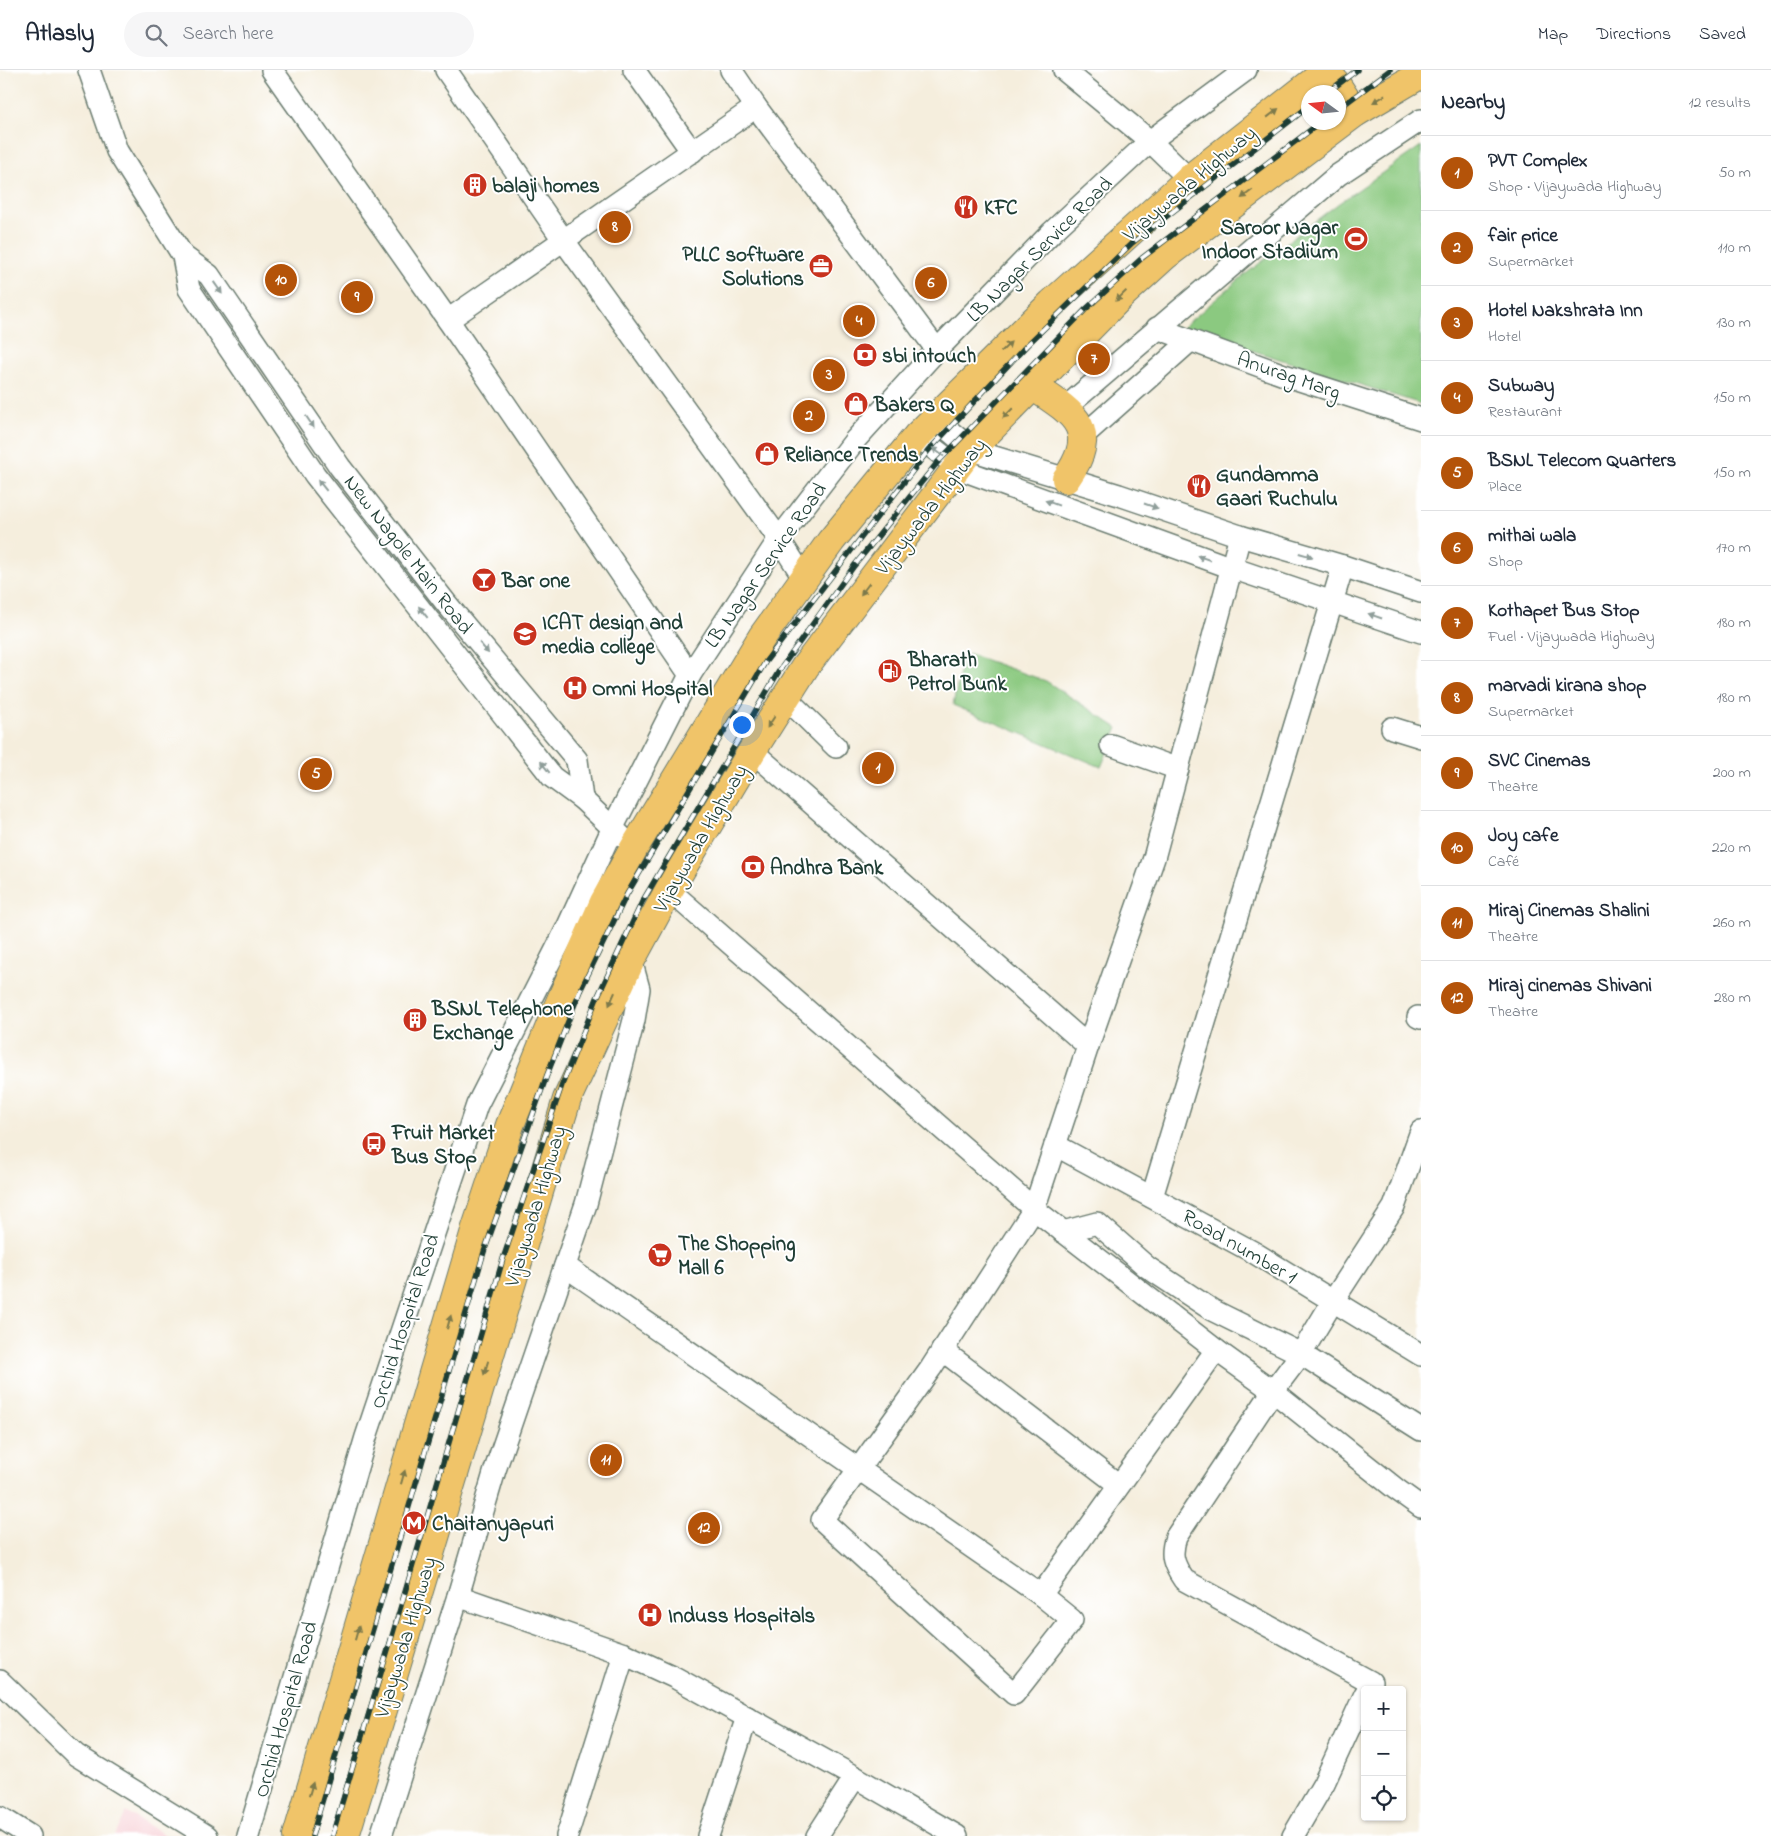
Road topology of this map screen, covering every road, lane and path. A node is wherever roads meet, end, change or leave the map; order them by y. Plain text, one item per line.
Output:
1 (89, 70) edge
2 (272, 70) edge
3 (446, 70) edge
4 (634, 70) edge
5 (731, 70) edge
6 (1064, 70) edge
7 (1246, 70) edge
8 (1327, 70) edge
9 (1421, 74) edge
10 (756, 107) junction
11 (1355, 113) junction
12 (1421, 120) edge
13 (1150, 141) junction
14 (692, 152) junction
15 (1189, 180) junction
16 (564, 241) junction
17 (183, 256) junction
18 (448, 320) junction
19 (1157, 328) junction
20 (1190, 341) junction
21 (937, 350) junction
22 (1034, 387) junction
23 (1065, 408) junction
24 (1421, 419) edge
25 (925, 427) junction
26 (1083, 436) junction
27 (965, 458) junction
28 (1066, 479) junction
29 (1119, 495) junction
30 (1107, 524) junction
31 (1240, 536) junction
32 (779, 539) junction
33 (1344, 566) junction
34 (1232, 568) junction
35 (804, 578) junction
36 (1421, 592) edge
37 (1331, 601) junction
38 (1421, 632) edge
39 (690, 674) junction
40 (786, 698) junction
41 (1392, 728) dead end
42 (1421, 737) edge
43 (1111, 745) dead end
44 (836, 747) dead end
45 (752, 751) junction
46 (1178, 769) junction
47 (582, 799) junction
48 (613, 827) junction
49 (634, 848) junction
50 (669, 890) junction
51 (630, 960) junction
52 (1088, 1046) junction
53 (1421, 1131) edge
54 (1055, 1145) junction
55 (1152, 1196) junction
56 (1034, 1209) junction
57 (1063, 1232) junction
58 (565, 1266) junction
59 (1333, 1301) junction
60 (942, 1350) junction
61 (1216, 1350) junction
62 (1301, 1354) junction
63 (1421, 1355) edge
64 (1273, 1391) junction
65 (1421, 1430) edge
66 (860, 1470) junction
67 (1120, 1486) junction
68 (1421, 1507) edge
69 (1041, 1595) junction
70 (458, 1596) junction
71 (624, 1654) junction
72 (0, 1681) edge
73 (1369, 1686) edge
74 (1361, 1703) edge
75 (747, 1718) junction
76 (855, 1777) junction
77 (0, 1817) edge
78 (935, 1830) edge
79 (386, 1835) edge
80 (30, 1836) edge
81 (207, 1836) edge
82 (248, 1836) edge
83 (297, 1836) edge
84 (345, 1836) edge
85 (567, 1836) edge
86 (708, 1836) edge
87 (817, 1836) edge
88 (957, 1836) edge
89 (1293, 1836) edge

1 - 17 street
2 - 18 street
3 - 16 street
4 - 14 street
5 - 10 street
6 - 13 street
7 - 13 street, LB Nagar Service Road
8 - 11 highway
15 -> 8 highway, Vijaywada Highway
9 -> 11 highway, Vijaywada Highway
10 - 14 street
10 - 21 street
11 -> 22 highway, Vijaywada Highway
12 - 19 street
13 - 15 street
13 - 21 street, LB Nagar Service Road
14 - 16 street
25 -> 15 highway, Vijaywada Highway
16 - 18 street
16 - 32 street
47 -> 17 street
17 -> 47 street, New Nagole Main Road
18 - 39 street
19 - 20 street, Anurag Marg
19 - 23 street
20 - 24 street, Anurag Marg
20 - 26 street
21 - 32 street, LB Nagar Service Road
22 - 23 highway
22 -> 27 highway, Vijaywada Highway
23 - 26 highway
25 - 27 street
25 - 35 highway, Vijaywada Highway
26 - 28 highway
27 - 28 street
30 -> 27 street
27 -> 40 highway, Vijaywada Highway
28 - 29 street
29 - 30 street
29 -> 31 street
34 -> 30 street
31 -> 33 street
31 - 34 street
32 - 35 street
32 - 39 street, LB Nagar Service Road
33 - 36 street
33 - 37 street
34 - 37 street
34 - 46 street
35 - 49 highway, Vijaywada Highway
38 -> 37 street
37 - 55 street
39 - 48 street, LB Nagar Service Road
40 - 44 street
40 -> 45 highway, Vijaywada Highway
41 - 42 street
43 - 46 street
45 - 50 highway, Vijaywada Highway
45 - 52 street
46 - 52 street
47 - 48 street
48 - 49 street
48 - 82 street, Orchid Hospital Road
83 -> 49 highway, Vijaywada Highway
50 - 51 highway, Vijaywada Highway
50 - 56 street
51 - 58 street
51 -> 84 highway, Vijaywada Highway
52 - 54 street
53 - 59 street
54 - 55 street, Road number 1
54 - 56 street
55 - 59 street, Road number 1
56 - 57 street
56 - 60 street
57 - 61 street
57 - 62 street
58 - 66 street
58 - 70 street
59 - 62 street
59 - 63 street, Road number 1
60 - 66 street
60 - 67 street
61 - 64 street
61 - 67 street
62 - 64 street
62 - 65 street
64 - 68 street
64 - 73 street
66 - 69 street
66 - 69 street
67 - 69 street
70 - 71 street
70 - 79 street
71 - 75 street
71 - 85 street
72 - 81 street
74 - 89 street
75 - 76 street
75 - 86 street
76 - 78 street
76 - 87 street
77 - 80 street
78 - 88 street

